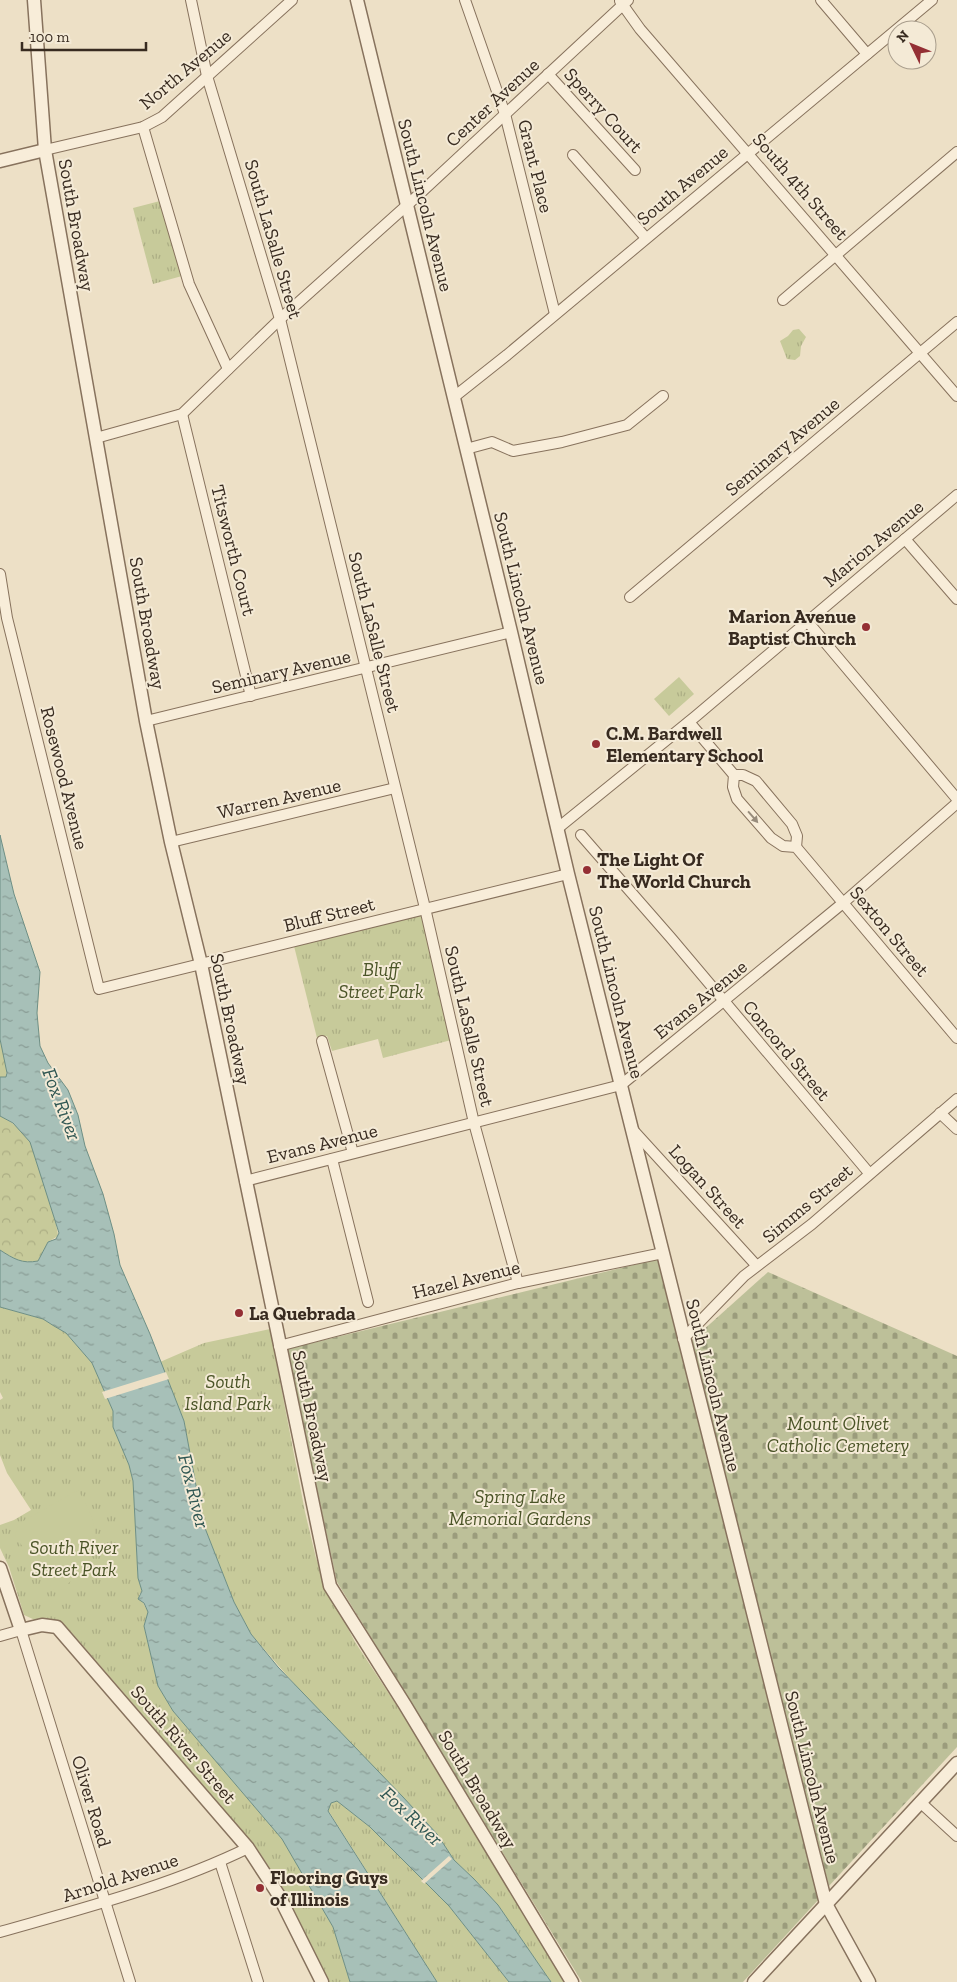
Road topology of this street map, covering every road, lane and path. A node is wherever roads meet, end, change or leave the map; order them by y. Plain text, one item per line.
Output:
1 (34, 0) edge
2 (191, 0) edge
3 (292, 0) edge
4 (357, 0) edge
5 (465, 0) edge
6 (821, 0) edge
7 (932, 0) edge
8 (623, 2) edge
9 (867, 54) junction
10 (548, 74) junction
11 (207, 76) junction
12 (505, 114) junction
13 (143, 127) junction
14 (45, 150) junction
15 (957, 152) edge
16 (748, 153) junction
17 (573, 155) dead end
18 (0, 161) edge
19 (634, 170) dead end
20 (406, 206) junction
21 (646, 238) junction
22 (837, 254) junction
23 (783, 300) dead end
24 (555, 314) junction
25 (280, 319) junction
26 (957, 322) edge
27 (921, 352) junction
28 (228, 369) junction
29 (663, 396) dead end
30 (957, 396) edge
31 (454, 397) junction
32 (182, 414) junction
33 (96, 438) junction
34 (466, 449) junction
35 (957, 495) edge
36 (905, 539) junction
37 (0, 574) edge
38 (630, 597) dead end
39 (957, 599) edge
40 (807, 621) junction
41 (512, 632) junction
42 (366, 668) junction
43 (251, 696) junction
44 (146, 722) junction
45 (689, 722) junction
46 (734, 775) junction
47 (395, 788) junction
48 (957, 801) edge
49 (558, 828) junction
50 (581, 835) dead end
51 (171, 842) junction
52 (796, 847) junction
53 (568, 874) junction
54 (843, 903) junction
55 (425, 908) junction
56 (201, 964) junction
57 (100, 989) joint
58 (724, 1002) junction
59 (957, 1038) edge
60 (322, 1041) dead end
61 (621, 1085) junction
62 (957, 1099) edge
63 (940, 1113) junction
64 (474, 1123) junction
65 (957, 1128) edge
66 (633, 1130) junction
67 (353, 1153) junction
68 (332, 1159) junction
69 (869, 1174) junction
70 (245, 1181) junction
71 (663, 1253) junction
72 (756, 1266) junction
73 (517, 1279) junction
74 (368, 1302) dead end
75 (683, 1339) junction
76 (280, 1346) junction
77 (0, 1568) edge
78 (21, 1630) junction
79 (0, 1636) edge
80 (957, 1763) edge
81 (920, 1802) junction
82 (957, 1836) edge
83 (248, 1848) junction
84 (220, 1862) junction
85 (104, 1903) junction
86 (826, 1904) junction
87 (0, 1932) edge
88 (130, 1982) edge
89 (258, 1982) edge
90 (322, 1982) edge
91 (572, 1982) edge
92 (754, 1982) edge
93 (869, 1982) edge

1 - 14 street, South Broadway
2 - 11 street, South LaSalle Street
3 - 11 street, North Avenue
4 - 20 street, South Lincoln Avenue
5 - 12 street, Grant Place
6 - 9 street
7 - 9 street, South Avenue
8 - 10 street, Center Avenue
8 - 16 street, South 4th Street
9 - 16 street, South Avenue
10 - 12 street, Center Avenue
10 - 19 street, Sperry Court
11 - 13 street, North Avenue
11 - 25 street, South LaSalle Street
12 - 20 street, Center Avenue
12 - 24 street, Grant Place
13 - 14 street, North Avenue
13 - 28 street
14 - 18 street, North Avenue
14 - 33 street, South Broadway
15 - 22 street
16 - 21 street, South Avenue
16 - 22 street, South 4th Street
17 - 21 street
20 - 25 street, Center Avenue
20 - 31 street, South Lincoln Avenue
21 - 24 street, South Avenue
22 - 23 street
22 - 27 street, South 4th Street
24 - 31 street, South Avenue
25 - 28 street, Center Avenue
25 - 42 street, South LaSalle Street
26 - 27 street, Seminary Avenue
27 - 30 street, South 4th Street
27 - 38 street, Seminary Avenue
28 - 32 street, Center Avenue
29 - 34 street
31 - 34 street, South Lincoln Avenue
32 - 33 street, Center Avenue
32 - 43 street, Titsworth Court
33 - 44 street, South Broadway
34 - 41 street, South Lincoln Avenue
35 - 36 street, Marion Avenue
36 - 39 street
36 - 40 street, Marion Avenue
37 - 57 street, Rosewood Avenue
40 - 45 street, Marion Avenue
40 - 48 street
41 - 42 street, Seminary Avenue
41 - 49 street, South Lincoln Avenue
42 - 43 street, Seminary Avenue
42 - 47 street, South LaSalle Street
43 - 44 street, Seminary Avenue
44 - 51 street, South Broadway
45 - 46 street
45 - 49 street, Marion Avenue
46 - 52 street, Sexton Street
46 -> 52 street
47 - 51 street, Warren Avenue
47 - 55 street, South LaSalle Street
48 - 54 street, Evans Avenue
49 - 53 street, South Lincoln Avenue
50 - 58 street, Concord Street
51 - 56 street, South Broadway
52 - 54 street, Sexton Street
53 - 55 street, Bluff Street
53 - 61 street, South Lincoln Avenue
54 - 58 street, Evans Avenue
54 - 59 street, Sexton Street
55 - 56 street, Bluff Street
55 - 64 street, South LaSalle Street
56 - 57 street, Bluff Street
56 - 70 street, South Broadway
58 - 61 street, Evans Avenue
58 - 69 street, Concord Street
60 - 67 street
61 - 64 street, Evans Avenue
61 - 66 street, South Lincoln Avenue
62 - 63 street, Simms Street
63 - 65 street
63 - 69 street, Simms Street
64 - 67 street, Evans Avenue
64 - 73 street, South LaSalle Street
66 - 71 street, South Lincoln Avenue
66 - 72 street, Logan Street
67 - 68 street, Evans Avenue
68 - 70 street, Evans Avenue
68 - 74 street
69 - 72 street, Simms Street
70 - 76 street, South Broadway
71 - 73 street, Hazel Avenue
71 - 75 street, South Lincoln Avenue
72 - 75 street, Simms Street
73 - 76 street, Hazel Avenue
75 - 86 street, South Lincoln Avenue
76 - 91 street, South Broadway
77 - 78 street
78 - 79 street
78 - 83 street, South River Street
78 - 85 street, Oliver Road
80 - 81 street
81 - 82 street
81 - 86 street
83 - 84 street, Arnold Avenue
83 - 90 street, South River Street
84 - 85 street, Arnold Avenue
84 - 89 street
85 - 87 street, Arnold Avenue
85 - 88 street, Oliver Road
86 - 92 street
86 - 93 street, South Lincoln Avenue

